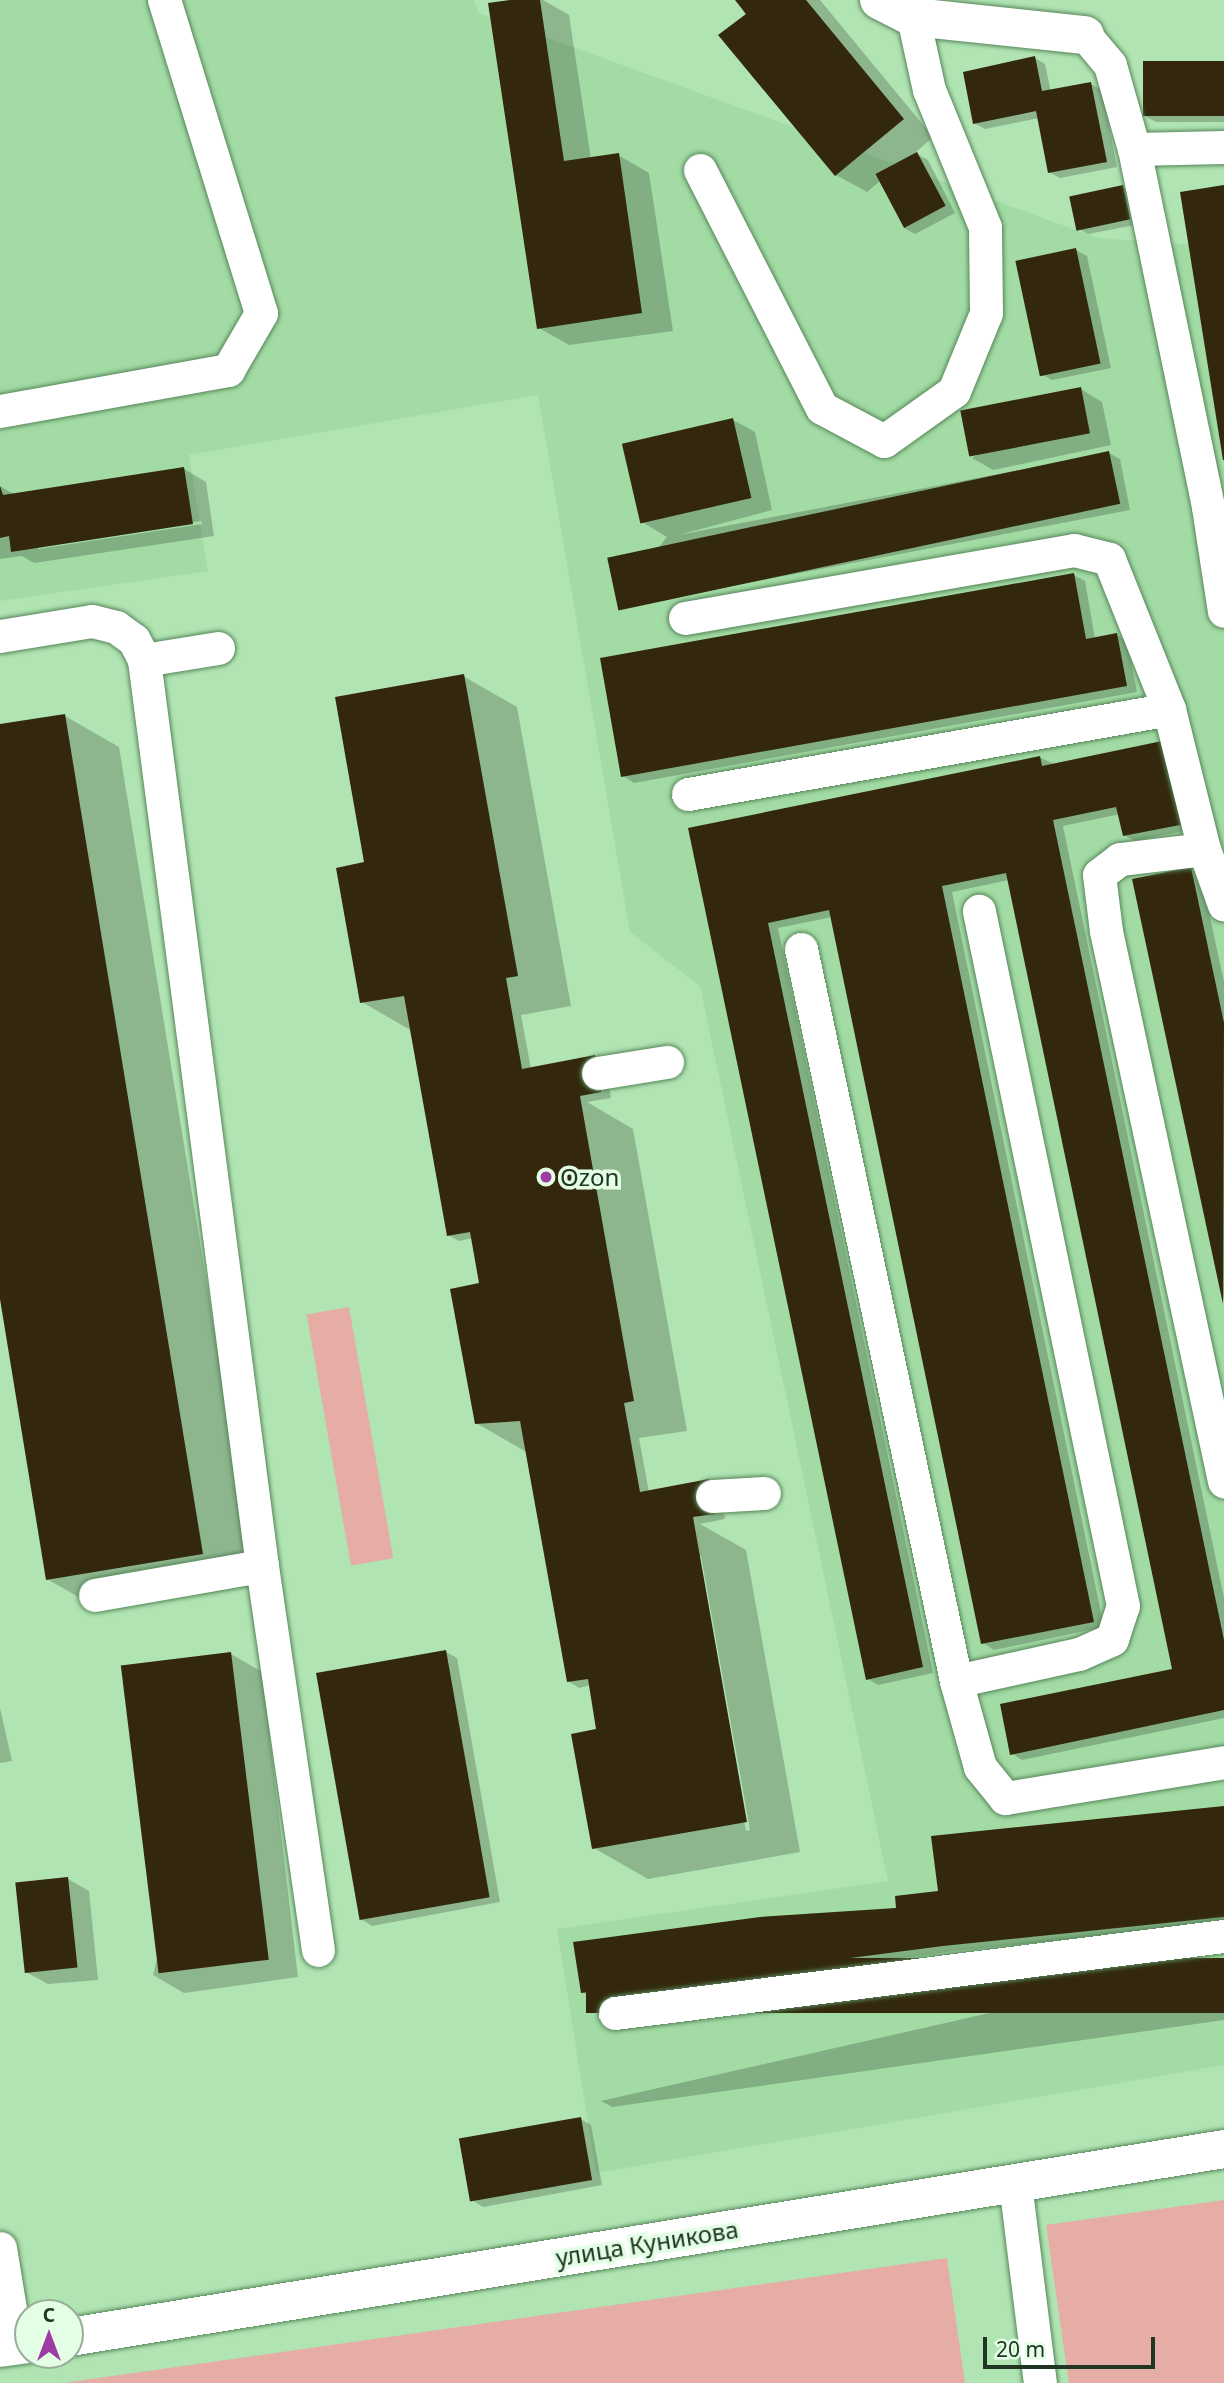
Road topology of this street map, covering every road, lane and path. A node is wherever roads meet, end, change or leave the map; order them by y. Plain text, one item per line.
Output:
1 (164, 0) edge
2 (880, 0) edge
3 (913, 16) junction
4 (1085, 36) joint
5 (1224, 147) edge
6 (1134, 149) junction
7 (700, 170) dead end
8 (0, 411) edge
9 (1224, 611) edge
10 (685, 618) dead end
11 (0, 636) edge
12 (218, 648) dead end
13 (144, 660) junction
14 (1169, 709) junction
15 (688, 794) dead end
16 (1204, 849) junction
17 (1224, 905) edge
18 (979, 911) dead end
19 (802, 949) dead end
20 (667, 1062) dead end
21 (598, 1073) dead end
22 (1224, 1481) edge
23 (764, 1493) dead end
24 (712, 1496) dead end
25 (262, 1566) junction
26 (95, 1595) dead end
27 (956, 1681) junction
28 (1224, 1762) edge
29 (1224, 1936) edge
30 (318, 1950) dead end
31 (615, 2012) dead end
32 (1224, 2149) edge
33 (1015, 2183) junction
34 (0, 2248) edge
35 (84, 2335) edge
36 (14, 2339) edge
37 (1040, 2383) edge

1 - 8 lane
2 - 3 street
3 - 4 street
3 - 7 lane
4 - 6 lane
5 - 6 lane
6 - 9 lane
10 - 14 lane
11 - 13 lane
12 - 13 lane
13 - 25 lane
14 - 15 lane
14 - 16 lane
16 - 17 lane
16 - 22 lane
18 - 27 lane
19 - 27 lane
20 - 21 lane
23 - 24 lane
25 - 26 lane
25 - 30 lane
27 - 28 lane
29 - 31 lane
32 - 33 street, улица Куникова
33 - 35 street, улица Куникова
33 - 37 lane
34 - 36 lane

